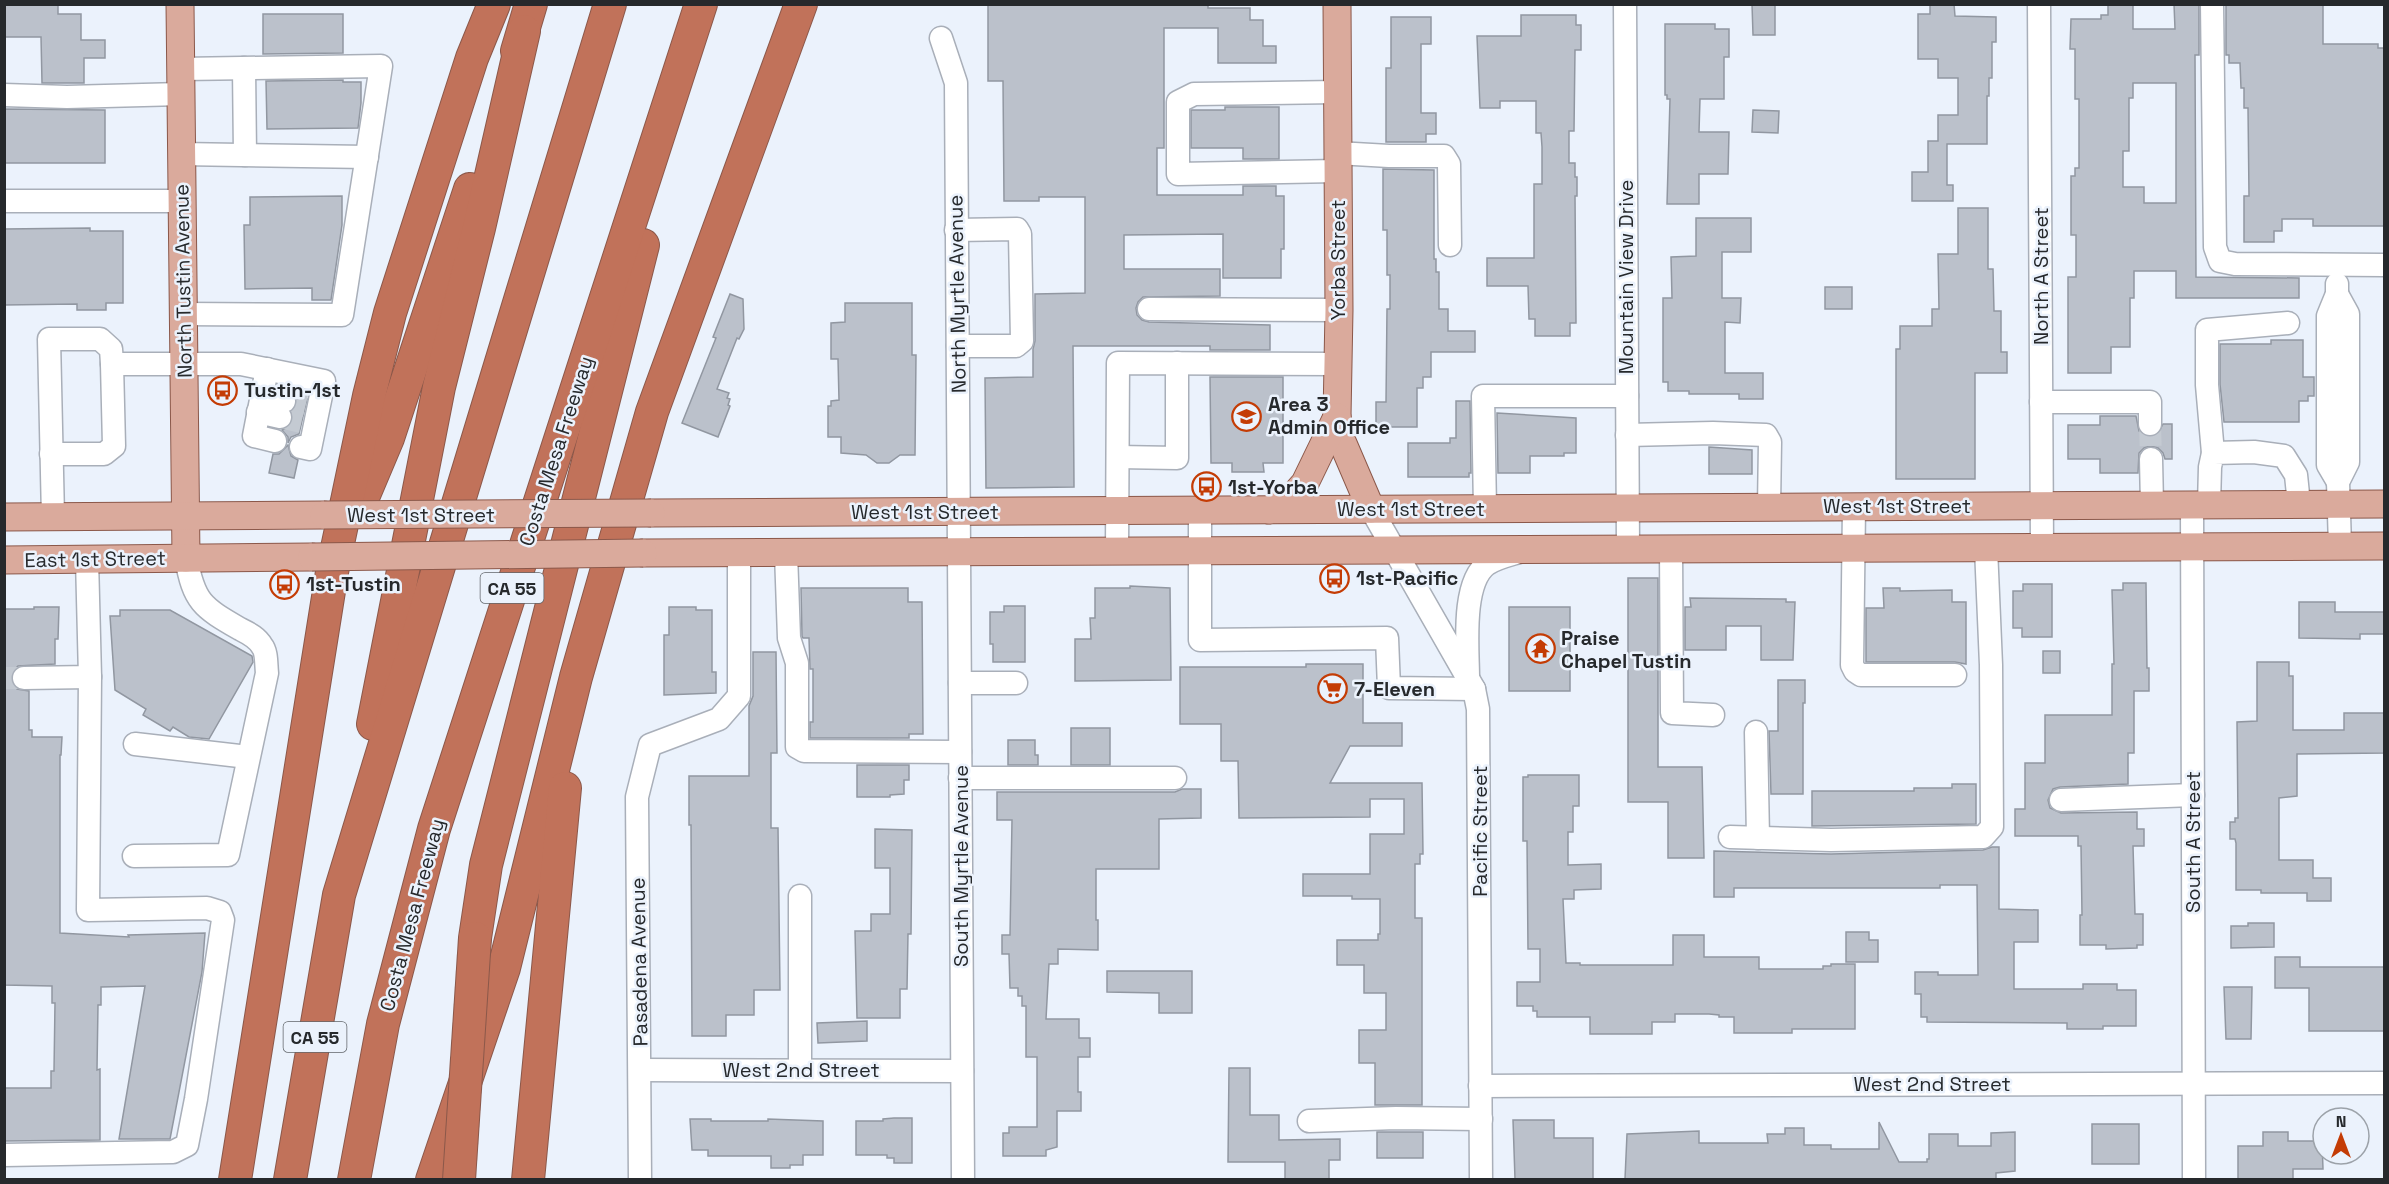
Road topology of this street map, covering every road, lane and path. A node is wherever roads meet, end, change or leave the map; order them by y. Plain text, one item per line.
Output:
1 (180, 4) edge
2 (494, 4) edge
3 (609, 4) edge
4 (703, 4) edge
5 (801, 4) edge
6 (1337, 4) edge
7 (1624, 4) edge
8 (2039, 4) edge
9 (2212, 4) edge
10 (528, 18) edge
11 (941, 38) dead end
12 (244, 68) junction
13 (181, 81) junction
14 (1337, 92) junction
15 (4, 95) edge
16 (181, 154) junction
17 (245, 155) junction
18 (367, 157) junction
19 (1338, 162) junction
20 (4, 201) edge
21 (182, 201) junction
22 (956, 230) junction
23 (1450, 245) dead end
24 (2337, 265) junction
25 (2385, 265) edge
26 (1149, 309) dead end
27 (1339, 310) junction
28 (183, 314) junction
29 (2288, 323) dead end
30 (958, 345) junction
31 (112, 363) junction
32 (183, 363) junction
33 (1178, 363) junction
34 (1338, 364) junction
35 (267, 369) junction
36 (1627, 396) junction
37 (2041, 402) junction
38 (260, 404) junction
39 (282, 409) tunnel mouth
40 (1337, 417) junction
41 (2150, 424) tunnel mouth
42 (1627, 435) junction
43 (275, 441) tunnel mouth
44 (301, 447) dead end
45 (2213, 453) junction
46 (51, 454) junction
47 (1118, 457) junction
48 (2151, 459) tunnel mouth
49 (2338, 493) junction
50 (2299, 504) junction
51 (2385, 504) edge
52 (2152, 505) junction
53 (2200, 505) junction
54 (2042, 506) junction
55 (1769, 507) junction
56 (1854, 507) junction
57 (1485, 508) junction
58 (1628, 508) junction
59 (1371, 509) junction
60 (1200, 510) junction
61 (1269, 510) junction
62 (959, 511) junction
63 (1117, 511) junction
64 (185, 516) junction
65 (4, 517) edge
66 (53, 517) junction
67 (2340, 546) junction
68 (2385, 546) edge
69 (2192, 547) junction
70 (1852, 548) junction
71 (1986, 548) junction
72 (2042, 548) junction
73 (1527, 549) junction
74 (1628, 549) junction
75 (1671, 549) junction
76 (1396, 550) junction
77 (1117, 551) junction
78 (1201, 551) junction
79 (959, 552) junction
80 (739, 553) junction
81 (786, 553) junction
82 (186, 558) junction
83 (87, 559) junction
84 (4, 560) edge
85 (322, 564) junction
86 (1955, 675) dead end
87 (90, 677) junction
88 (576, 677) junction
89 (24, 678) tunnel mouth
90 (960, 683) junction
91 (1016, 684) dead end
92 (1471, 685) junction
93 (1713, 715) dead end
94 (1756, 732) dead end
95 (135, 744) dead end
96 (960, 752) junction
97 (248, 757) junction
98 (960, 778) junction
99 (1175, 778) dead end
100 (2193, 795) junction
101 (2061, 800) dead end
102 (1730, 837) dead end
103 (1758, 838) junction
104 (134, 856) dead end
105 (339, 895) junction
106 (800, 896) dead end
107 (641, 1070) junction
108 (800, 1070) junction
109 (962, 1071) junction
110 (2385, 1083) edge
111 (2194, 1084) junction
112 (1480, 1086) junction
113 (1481, 1119) junction
114 (1309, 1121) dead end
115 (4, 1155) edge
116 (235, 1179) edge
117 (290, 1179) edge
118 (354, 1179) edge
119 (432, 1179) edge
120 (459, 1179) edge
121 (528, 1179) edge
122 (640, 1179) edge
123 (963, 1179) edge
124 (1481, 1179) edge
125 (2194, 1179) edge

1 - 13 main road, North Tustin Avenue
2 - 85 highway
3 - 105 highway, CA 55
4 - 118 highway, Costa Mesa Freeway / CA 55
4 - 120 highway, bridge
5 - 88 highway
6 - 14 main road, Yorba Street
7 - 36 street, Mountain View Drive
8 - 37 street, North A Street
9 - 24 street
10 - 85 highway
10 - 105 highway
11 - 22 street, North Myrtle Avenue
12 - 13 street
12 - 17 street
12 - 18 street
13 - 15 street
13 - 16 main road, North Tustin Avenue
14 - 19 main road, Yorba Street
14 - 19 street
16 - 17 street
16 - 21 main road, North Tustin Avenue
17 - 18 street
18 - 28 street
19 - 23 street
19 - 27 main road, Yorba Street
20 - 21 street
21 - 28 main road, North Tustin Avenue
22 - 30 street, North Myrtle Avenue
22 - 30 street
24 - 25 street
24 - 49 street
26 - 27 street
27 - 34 main road, Yorba Street
28 - 32 main road, North Tustin Avenue
29 - 45 street, South A Street
30 - 62 street, North Myrtle Avenue
31 - 32 street
31 - 46 street
31 - 46 street
32 - 35 street
32 - 64 main road, North Tustin Avenue
33 - 34 street
33 - 47 street
33 - 47 street
34 - 40 main road, Yorba Street
35 - 38 street
35 - 44 street
36 - 42 street, Mountain View Drive
36 - 57 street
37 - 41 street
37 - 54 street, North A Street
38 - 39 street
38 - 43 street
40 - 59 main road, Yorba Street
40 - 61 main road
42 - 55 street
42 - 58 street, Mountain View Drive
45 - 50 street
45 - 53 street, South A Street
46 - 66 street
47 - 63 street
48 - 52 street
49 - 50 main road, West 1st Street
49 - 51 main road, West 1st Street
49 - 67 street
50 - 53 main road, West 1st Street
52 - 53 main road, West 1st Street
52 - 54 main road, West 1st Street
53 - 69 street, South A Street
54 - 56 main road, West 1st Street
54 - 72 street, North A Street
55 - 56 main road, West 1st Street
55 - 58 main road, West 1st Street
56 - 70 street
57 - 58 main road, West 1st Street
57 - 59 main road, West 1st Street
58 - 74 street, Mountain View Drive
59 - 61 main road, West 1st Street
59 - 76 street, Pacific Street
60 - 61 main road, West 1st Street
60 - 63 main road, West 1st Street
60 - 78 street
62 - 63 main road, West 1st Street
62 - 64 main road, West 1st Street, bridge
62 - 79 street, North Myrtle Avenue
63 - 77 street
64 - 66 main road
64 - 82 main road, North Tustin Avenue
65 - 66 main road
67 - 68 main road, West 1st Street
67 - 69 main road, West 1st Street
69 - 72 main road, West 1st Street
69 - 100 street, South A Street
70 - 71 main road, West 1st Street
70 - 75 main road, West 1st Street
70 - 86 street
71 - 72 main road, West 1st Street
71 - 103 street
73 - 74 main road, West 1st Street
73 - 76 main road, West 1st Street
73 - 92 street
74 - 75 main road, West 1st Street
75 - 93 street
76 - 78 main road, West 1st Street
76 - 92 street, Pacific Street
77 - 78 main road, West 1st Street
77 - 79 main road, West 1st Street
78 - 92 street
79 - 81 main road, West 1st Street
79 - 90 street, South Myrtle Avenue
80 - 81 main road, West 1st Street
80 - 85 main road, West 1st Street, bridge
80 - 107 street, Pasadena Avenue
81 - 96 street
82 - 83 main road, East 1st Street
82 - 85 main road, West 1st Street
82 - 97 street
83 - 84 main road, East 1st Street
83 - 87 street
85 - 116 highway
87 - 89 street
87 - 115 street
88 - 119 highway
88 - 121 highway
90 - 91 street
90 - 96 street, South Myrtle Avenue
92 - 112 street, Pacific Street
94 - 103 street
95 - 97 street
96 - 98 street, South Myrtle Avenue
97 - 104 street
98 - 99 street
98 - 109 street, South Myrtle Avenue
100 - 101 street
100 - 111 street, South A Street
102 - 103 street
105 - 117 highway, CA 55
106 - 108 street
107 - 108 street, West 2nd Street
107 - 122 street, Pasadena Avenue
108 - 109 street, West 2nd Street
109 - 123 street, South Myrtle Avenue
110 - 111 street, West 2nd Street
111 - 112 street, West 2nd Street
111 - 125 street, South A Street
112 - 113 street, Pacific Street
113 - 114 street
113 - 124 street, Pacific Street

